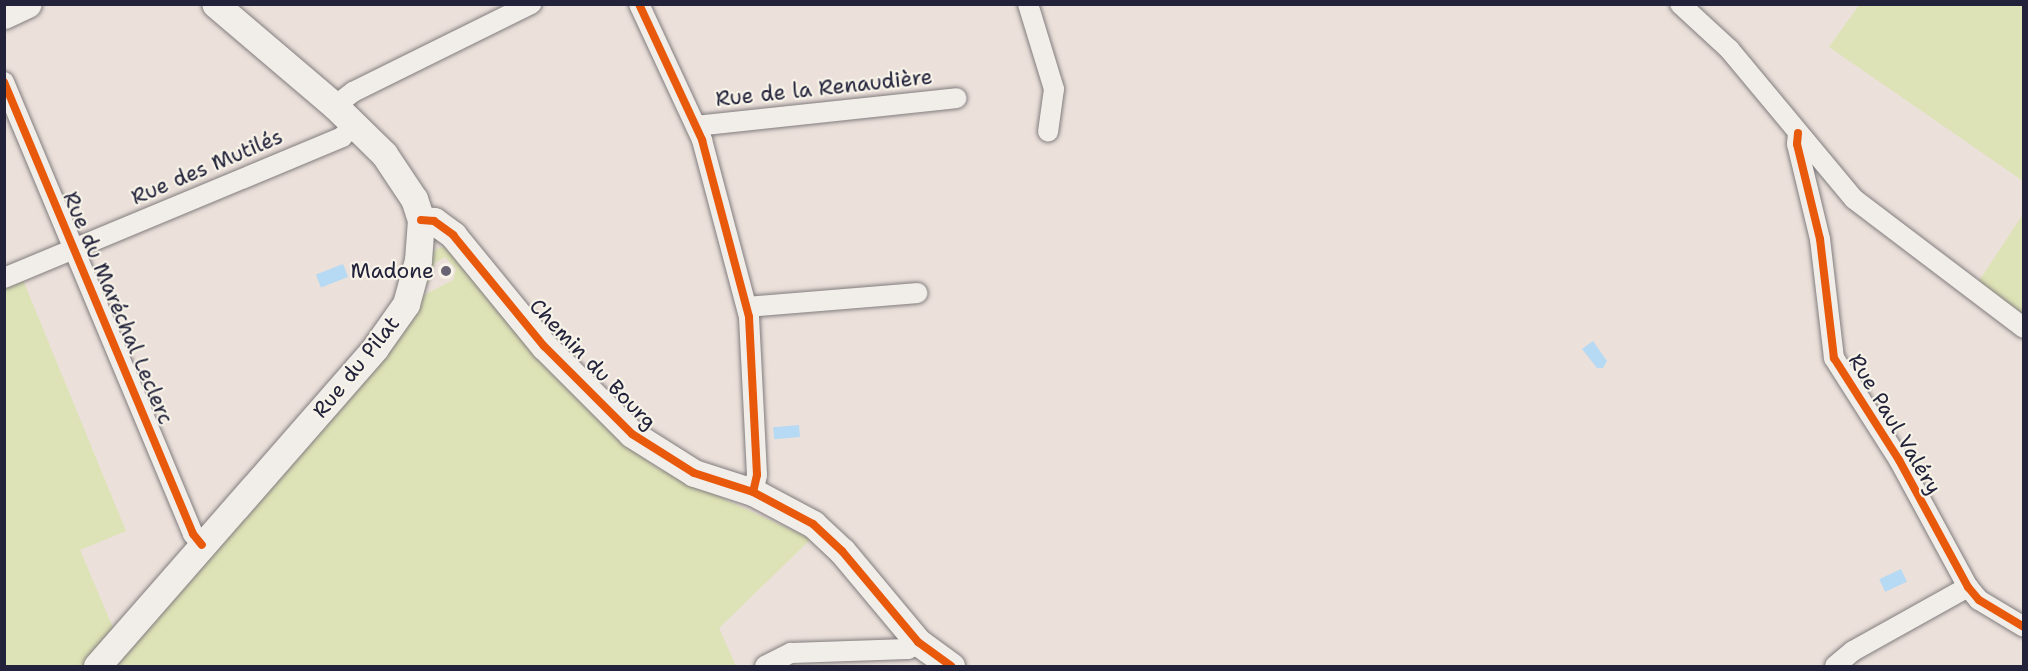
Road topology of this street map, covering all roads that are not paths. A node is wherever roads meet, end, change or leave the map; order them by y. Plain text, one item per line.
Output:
1 (28, 4) edge
2 (215, 4) edge
3 (531, 4) edge
4 (639, 4) edge
5 (1028, 4) edge
6 (1680, 4) edge
7 (4, 15) edge
8 (4, 82) edge
9 (956, 98) dead end
10 (335, 106) junction
11 (355, 124) junction
12 (696, 126) junction
13 (1048, 132) dead end
14 (1798, 133) junction
15 (421, 220) junction
16 (74, 249) junction
17 (4, 278) edge
18 (917, 293) dead end
19 (747, 307) junction
20 (2024, 328) edge
21 (753, 492) junction
22 (202, 545) junction
23 (1968, 587) junction
24 (2024, 627) edge
25 (918, 642) junction
26 (97, 666) edge
27 (765, 666) edge
28 (951, 666) edge
29 (1835, 666) edge

1 - 7 main road
2 - 10 main road
3 - 10 street
4 - 12 street, Rue de la Renaudière
5 - 13 street
6 - 14 street
8 - 16 street, Rue du Maréchal Leclerc
9 - 12 street, Rue de la Renaudière
10 - 11 main road
11 - 15 main road
11 - 16 street, Rue des Mutilés
12 - 19 street, Rue de la Renaudière
14 - 20 street
14 - 23 street, Rue Paul Valéry
15 - 21 main road, Chemin du Bourg
15 - 22 main road, Rue du Pilat
16 - 17 street, Rue des Mutilés
16 - 22 street, Rue du Maréchal Leclerc
18 - 19 street
19 - 21 street, Rue de la Renaudière
21 - 25 main road, Chemin du Bourg
22 - 26 main road, Rue du Pilat
23 - 24 street, Rue Paul Valéry
23 - 29 street
25 - 27 street
25 - 28 main road, Chemin du Bourg

